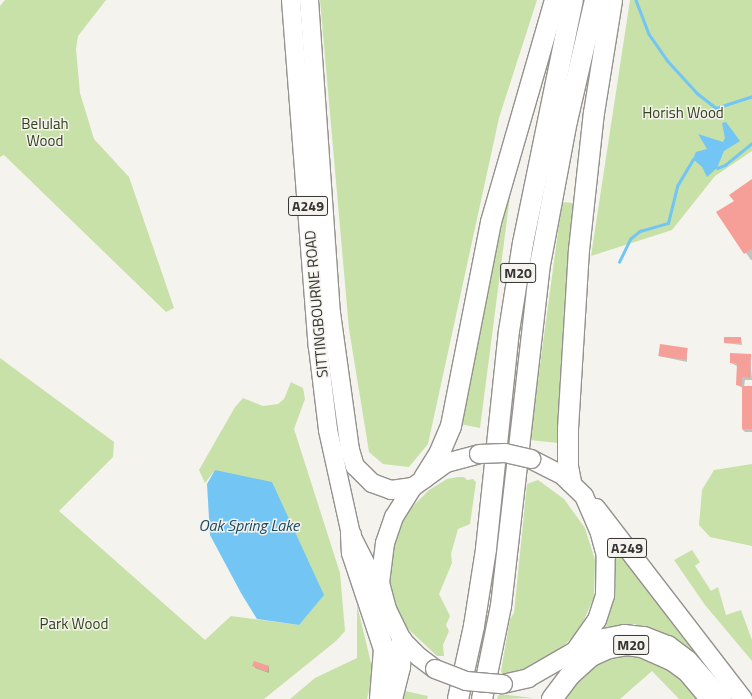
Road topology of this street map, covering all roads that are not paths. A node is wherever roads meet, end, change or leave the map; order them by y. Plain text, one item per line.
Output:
1 (291, 0) edge
2 (309, 0) edge
3 (555, 0) edge
4 (574, 0) edge
5 (595, 0) edge
6 (612, 0) edge
7 (418, 483) junction
8 (578, 489) junction
9 (351, 535) junction
10 (383, 598) junction
11 (402, 640) junction
12 (577, 648) junction
13 (380, 699) edge
14 (392, 699) edge
15 (458, 699) edge
16 (482, 699) edge
17 (541, 699) edge
18 (552, 699) edge
19 (712, 699) edge
20 (722, 699) edge
21 (743, 699) edge

1 - 9 highway, SITTINGBOURNE ROAD / A249
2 - 7 highway, SITTINGBOURNE ROAD / A249
3 - 7 highway, M20
4 - 15 highway, M20
5 - 16 highway, M20
6 - 8 highway
7 - 8 highway, bridge
7 - 10 highway
8 - 12 highway
8 - 21 highway, A249
9 - 10 highway, SITTINGBOURNE ROAD / A249
9 - 13 highway
10 - 11 highway, SITTINGBOURNE ROAD
11 - 12 highway, bridge
11 - 14 highway
12 - 17 highway
12 - 20 highway
18 - 19 highway, M20

